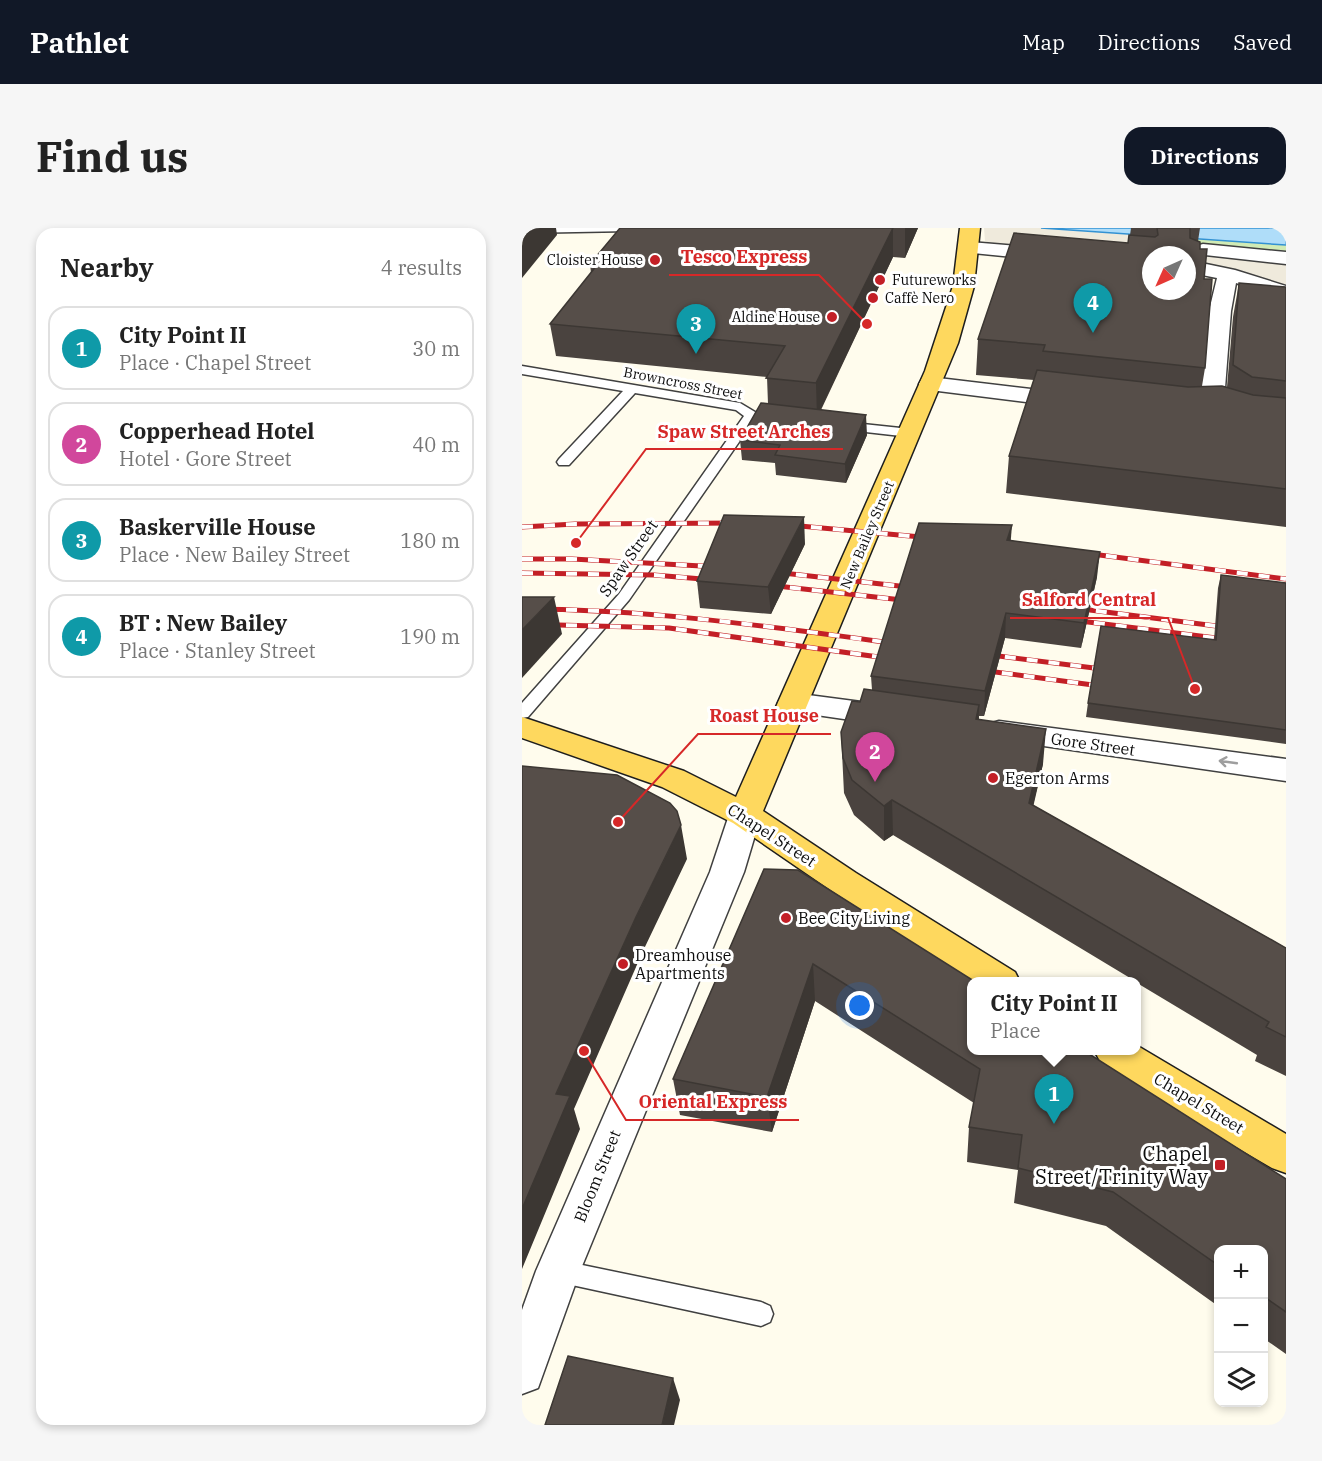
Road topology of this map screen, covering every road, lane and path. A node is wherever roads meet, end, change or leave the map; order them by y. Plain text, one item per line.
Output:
1 (630, 228) edge
2 (522, 230) edge
3 (970, 238) edge
4 (1203, 250) edge
5 (1071, 256) edge
6 (1286, 258) edge
7 (1196, 268) edge
8 (1228, 274) junction
9 (1280, 286) edge
10 (522, 370) edge
11 (930, 384) junction
12 (633, 388) junction
13 (1091, 403) edge
14 (1219, 411) junction
15 (1192, 414) edge
16 (751, 415) junction
17 (787, 419) edge
18 (834, 425) edge
19 (1286, 426) edge
20 (910, 433) junction
21 (564, 462) dead end
22 (793, 703) junction
23 (522, 713) edge
24 (916, 720) edge
25 (522, 728) edge
26 (974, 728) edge
27 (1286, 770) edge
28 (745, 815) junction
29 (996, 977) edge
30 (1121, 1055) edge
31 (1286, 1155) edge
32 (558, 1271) junction
33 (761, 1314) dead end
34 (522, 1372) edge

1 - 2 lane
3 - 5 street
3 - 11 main road, New Bailey Street
4 - 6 street
7 - 8 street
8 - 9 street
8 - 14 street
10 - 12 lane, Browncross Street
11 - 13 street
11 - 20 main road, New Bailey Street
12 - 16 lane, Browncross Street
12 - 21 lane
14 - 15 street
14 - 19 street
16 - 17 lane, Browncross Street
16 - 23 lane, Spaw Street
18 - 20 lane
20 - 22 main road, New Bailey Street
22 - 24 street
22 - 28 main road, New Bailey Street
25 - 28 main road, Chapel Street
27 -> 26 street, Gore Street
28 - 29 main road, Chapel Street
28 - 32 street, Bloom Street
30 - 31 main road, Chapel Street
32 - 33 lane
32 - 34 street, Bloom Street

